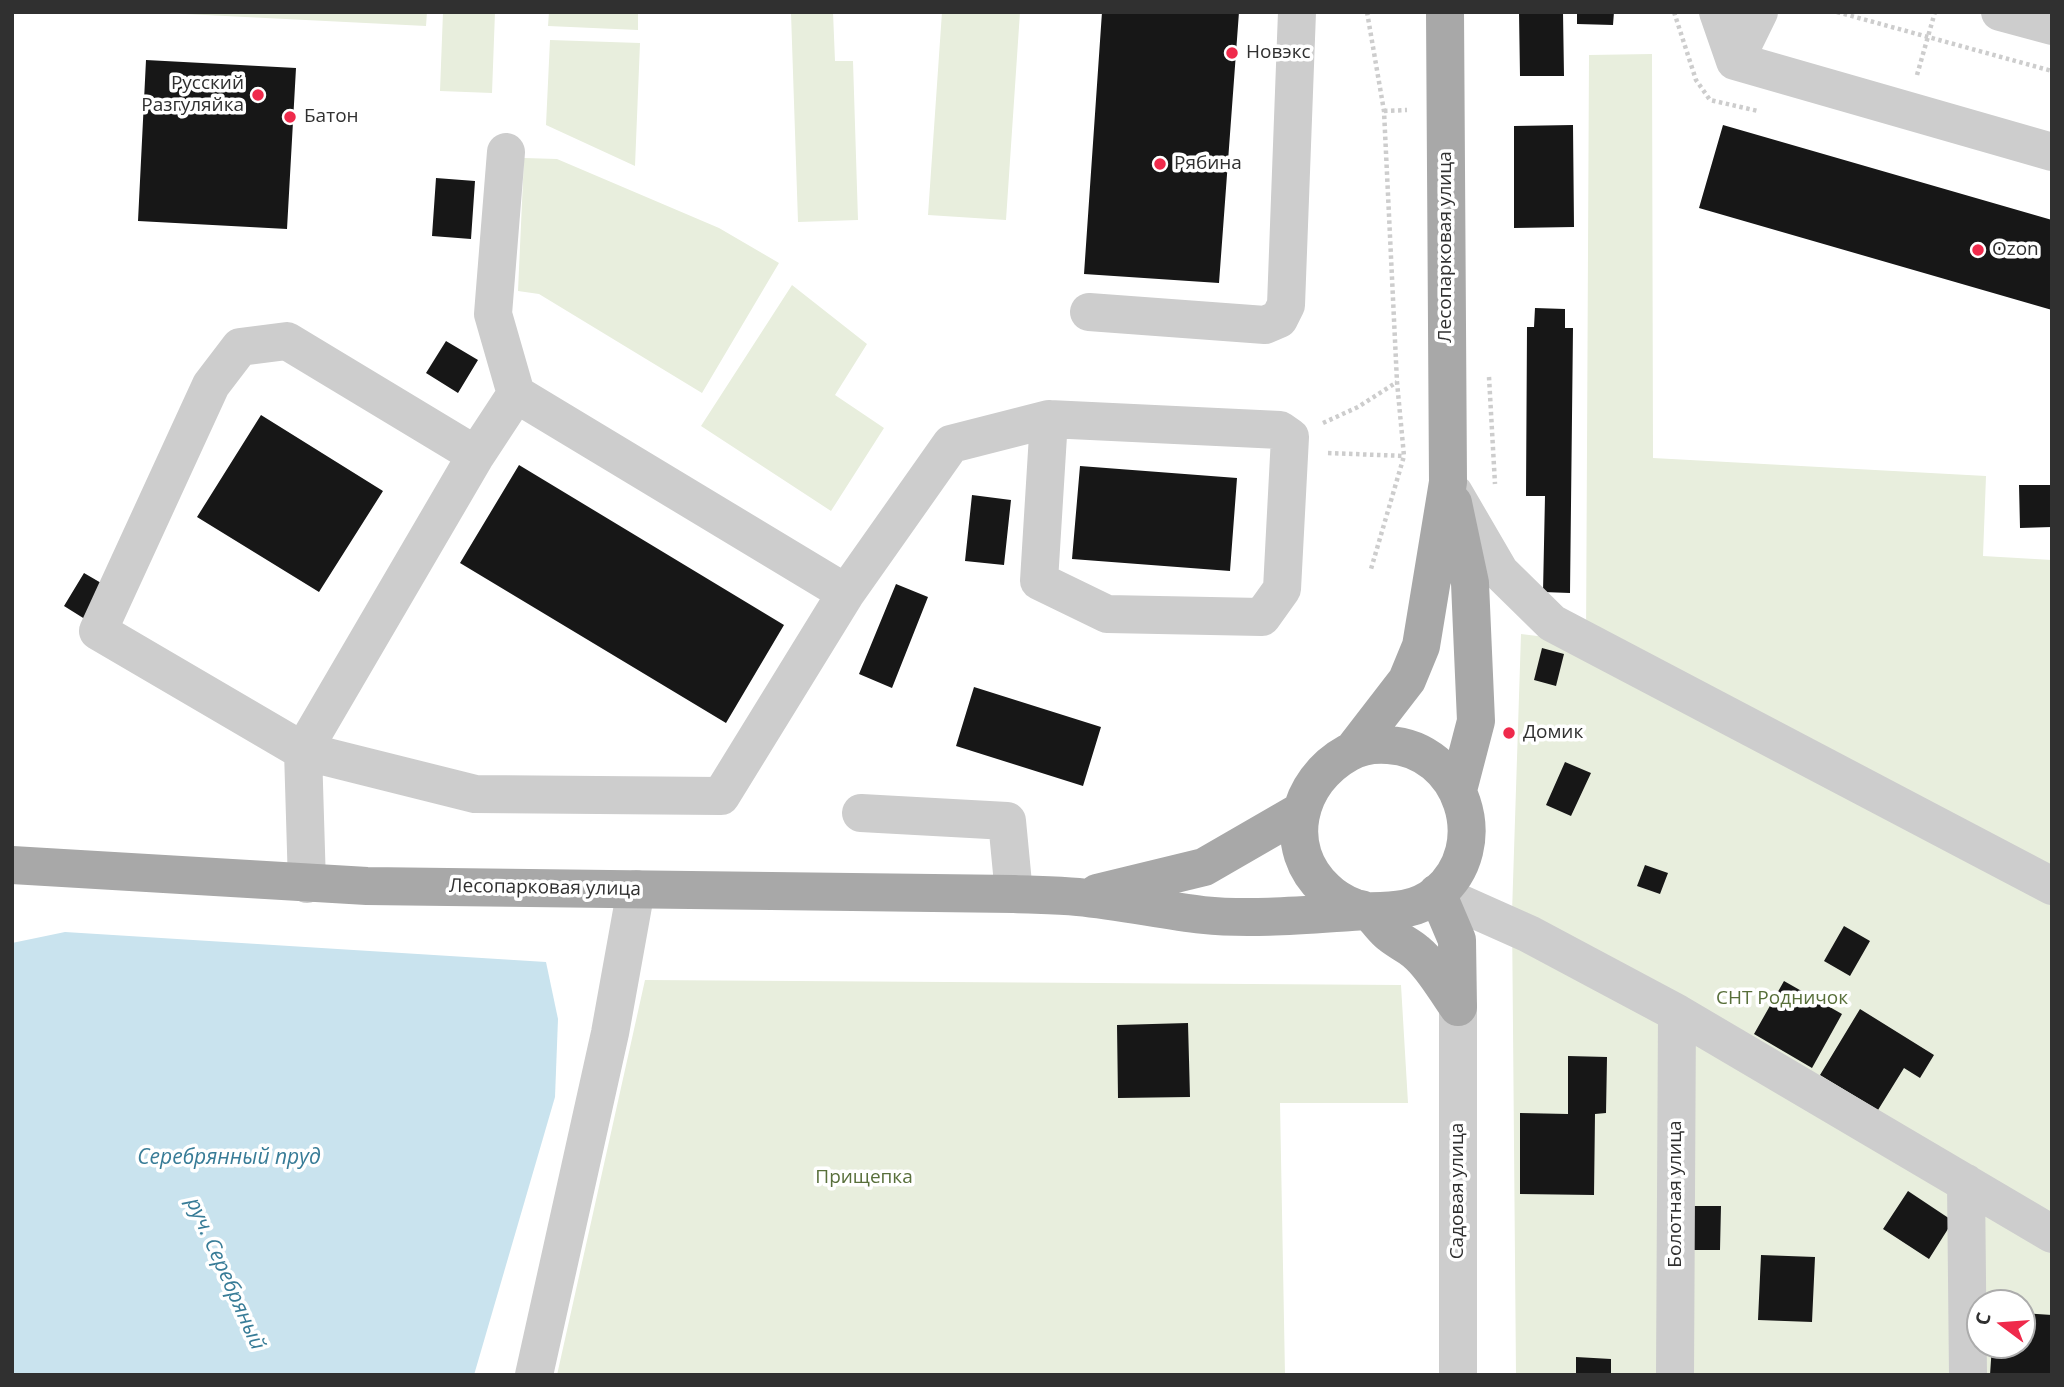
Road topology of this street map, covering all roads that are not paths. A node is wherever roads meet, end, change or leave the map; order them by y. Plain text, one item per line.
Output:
1 (1297, 12) edge
2 (1445, 12) edge
3 (1718, 12) edge
4 (1759, 12) edge
5 (2000, 12) edge
6 (2052, 26) edge
7 (1735, 61) junction
8 (506, 152) dead end
9 (2052, 152) edge
10 (1089, 312) dead end
11 (516, 394) junction
12 (1049, 419) junction
13 (476, 455) junction
14 (1448, 482) junction
15 (846, 593) junction
16 (1353, 750) junction
17 (303, 751) junction
18 (1458, 790) junction
19 (1301, 811) junction
20 (861, 813) dead end
21 (12, 865) edge
22 (307, 884) junction
23 (2052, 886) edge
24 (636, 889) junction
25 (1437, 893) junction
26 (1014, 894) junction
27 (1078, 897) junction
28 (1367, 911) junction
29 (1458, 1007) junction
30 (1677, 1013) junction
31 (1966, 1183) junction
32 (2052, 1234) edge
33 (534, 1375) edge
34 (1458, 1375) edge
35 (1675, 1375) edge
36 (1968, 1375) edge

1 - 10 street
2 - 14 main road, Лесопарковая улица
3 - 7 street
4 - 7 street
5 - 6 street
7 - 9 street
8 - 11 street
11 - 13 street
11 - 15 street
12 - 12 street
12 - 15 street
13 - 17 street
13 - 17 street
14 - 16 main road
14 - 18 main road
14 - 23 street
15 - 17 street
16 - 18 main road
16 - 19 main road
17 - 22 street
18 - 25 main road
19 - 27 main road
19 - 28 main road
20 - 26 street
21 - 22 main road, Лесопарковая улица
22 - 24 main road, Лесопарковая улица
24 - 26 main road, Лесопарковая улица
24 - 33 street
25 - 28 main road
25 - 29 main road
25 - 30 street
26 - 27 main road, Лесопарковая улица
27 - 28 main road
28 - 29 main road
29 - 34 street, Садовая улица
30 - 31 street
30 - 35 street, Болотная улица
31 - 32 street
31 - 36 street

